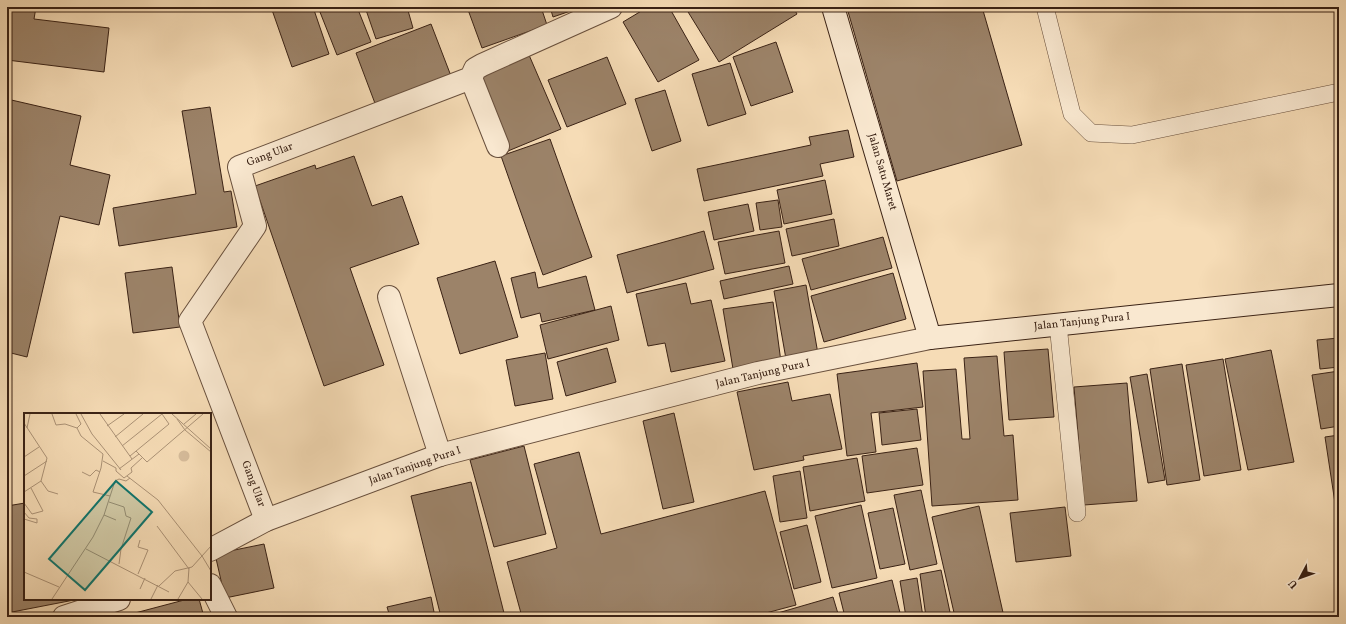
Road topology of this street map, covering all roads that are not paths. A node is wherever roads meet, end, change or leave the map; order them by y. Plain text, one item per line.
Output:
1 (611, 7) edge
2 (834, 7) edge
3 (1045, 7) edge
4 (470, 78) junction
5 (1339, 92) edge
6 (498, 146) dead end
7 (1339, 295) edge
8 (389, 297) dead end
9 (1058, 324) junction
10 (930, 338) junction
11 (440, 455) junction
12 (1078, 513) dead end
13 (266, 520) junction
14 (211, 549) edge
15 (211, 587) edge
16 (116, 600) edge
17 (64, 617) edge
18 (226, 617) edge

1 - 4 street, Gang Ular
2 - 10 street, Jalan Satu Maret
3 - 5 lane
4 - 6 street
4 - 13 street, Gang Ular
7 - 9 street, Jalan Tanjung Pura I
8 - 11 street
9 - 10 street, Jalan Tanjung Pura I
9 - 12 lane
10 - 11 street, Jalan Tanjung Pura I
11 - 13 street, Jalan Tanjung Pura I
13 - 14 street, Jalan Tanjung Pura I
15 - 18 street
16 - 17 street

